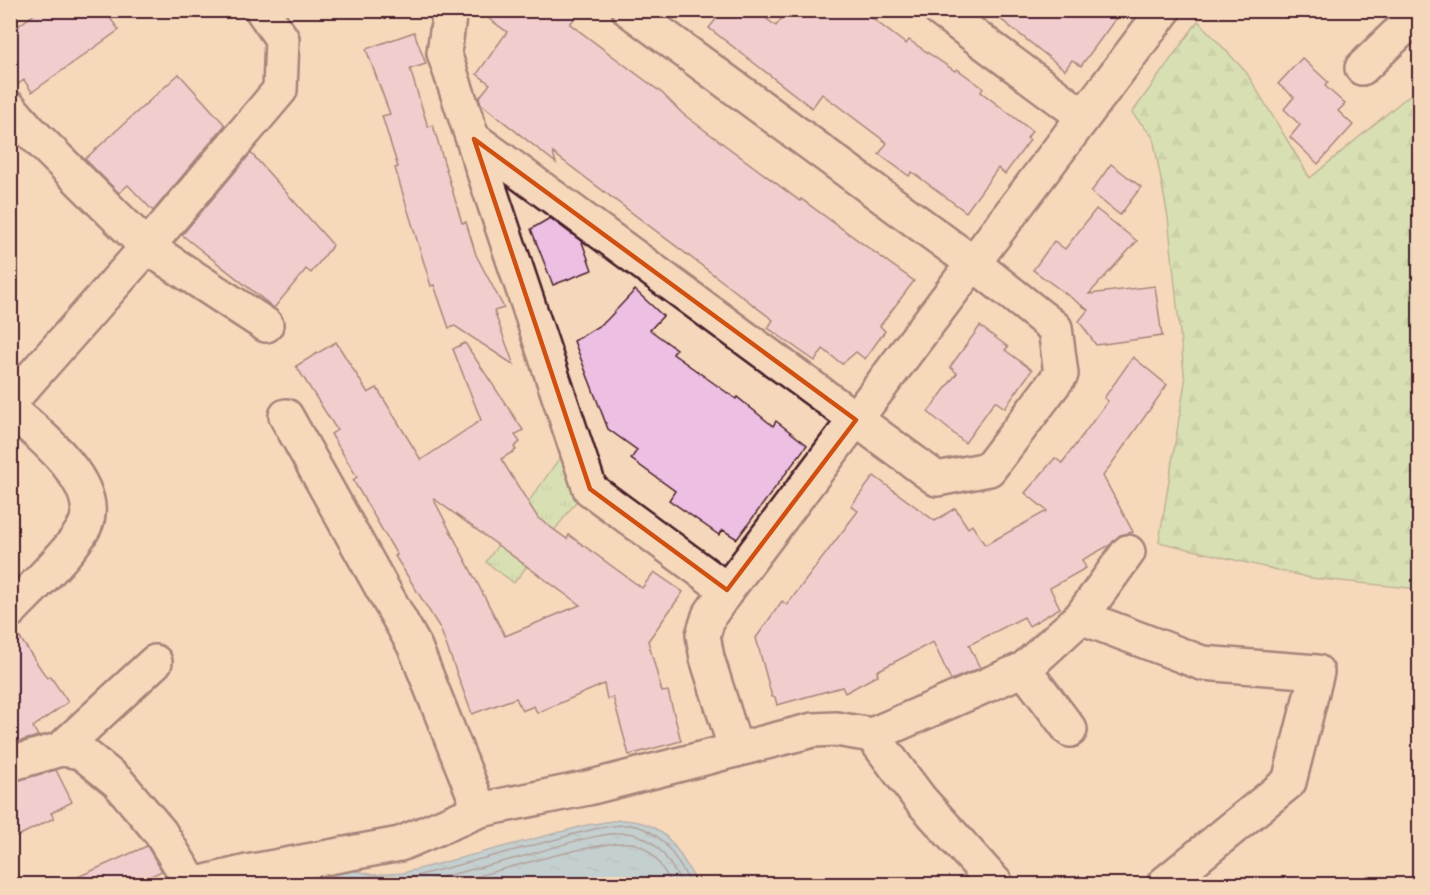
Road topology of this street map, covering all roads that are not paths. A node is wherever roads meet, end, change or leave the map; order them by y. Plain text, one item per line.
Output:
1 (262, 10) edge
2 (450, 10) edge
3 (629, 10) edge
4 (940, 10) edge
5 (1164, 10) edge
6 (1419, 12) edge
7 (1362, 68) dead end
8 (10, 108) edge
9 (1083, 116) junction
10 (474, 139) junction
11 (147, 247) junction
12 (973, 263) junction
13 (266, 325) dead end
14 (10, 402) edge
15 (10, 409) edge
16 (286, 416) dead end
17 (856, 420) junction
18 (1128, 552) dead end
19 (727, 590) junction
20 (10, 611) edge
21 (1081, 617) junction
22 (155, 662) dead end
23 (1024, 669) junction
24 (1071, 730) dead end
25 (872, 735) junction
26 (61, 749) junction
27 (736, 750) junction
28 (10, 764) edge
29 (480, 810) junction
30 (192, 885) edge
31 (197, 885) edge
32 (996, 885) edge
33 (1164, 885) edge

1 - 11 street
2 - 10 street
3 - 12 street
4 - 9 street
5 - 9 street
6 - 7 street
8 - 11 street
9 - 12 street
10 - 17 street
10 - 19 street
11 - 13 street
11 - 14 street
12 - 17 street
12 - 17 street
15 - 20 street
16 - 29 street
17 - 19 street
18 - 21 street
19 - 27 street
21 - 23 street
21 - 33 street
22 - 26 street
23 - 24 street
23 - 25 street
25 - 27 street
25 - 32 street
26 - 28 street
26 - 30 street
27 - 29 street
29 - 31 street

